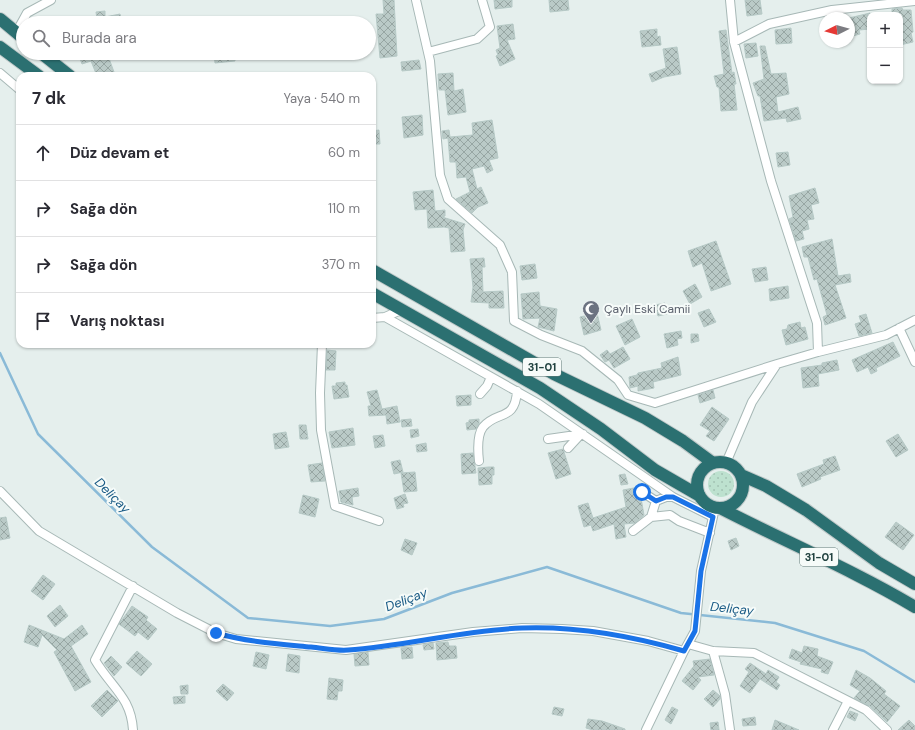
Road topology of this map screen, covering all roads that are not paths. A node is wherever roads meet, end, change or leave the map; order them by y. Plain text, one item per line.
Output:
1 (51, 0) edge
2 (416, 0) edge
3 (482, 0) edge
4 (730, 0) edge
5 (915, 1) edge
6 (26, 16) edge
7 (0, 20) edge
8 (16, 33) edge
9 (734, 42) junction
10 (0, 47) edge
11 (428, 52) junction
12 (16, 59) edge
13 (17, 60) edge
14 (50, 60) edge
15 (34, 72) edge
16 (65, 72) edge
17 (0, 74) edge
18 (16, 87) edge
19 (376, 272) edge
20 (376, 295) edge
21 (401, 310) junction
22 (376, 318) edge
23 (385, 318) junction
24 (915, 320) edge
25 (899, 328) junction
26 (322, 348) edge
27 (818, 352) junction
28 (915, 362) edge
29 (777, 364) junction
30 (491, 377) junction
31 (517, 391) junction
32 (480, 394) dead end
33 (581, 435) junction
34 (548, 438) dead end
35 (568, 448) dead end
36 (479, 461) dead end
37 (713, 463) junction
38 (726, 463) junction
39 (741, 475) junction
40 (0, 491) edge
41 (642, 492) dead end
42 (700, 496) junction
43 (673, 497) junction
44 (656, 501) junction
45 (717, 511) junction
46 (651, 517) junction
47 (379, 521) dead end
48 (633, 531) dead end
49 (710, 533) junction
50 (915, 584) edge
51 (134, 586) junction
52 (915, 607) edge
53 (686, 647) junction
54 (713, 651) junction
55 (848, 701) junction
56 (133, 730) edge
57 (646, 730) edge
58 (730, 730) edge
59 (833, 730) edge
60 (887, 730) edge

1 - 6 street
2 - 11 street
3 - 11 street
4 - 9 street
5 - 9 street
7 - 8 highway
9 - 27 street
10 - 12 highway
11 - 29 street
13 - 15 highway
14 - 16 highway
17 - 18 street
19 - 37 highway, 31-01
20 - 21 highway, 31-01
21 - 23 street
21 - 42 highway, 31-01
22 - 23 street
23 - 30 street
24 - 25 street
25 - 27 street
25 - 28 street
26 - 47 street
27 - 29 street
29 - 38 street
30 - 31 street
30 - 32 street
31 - 33 street
31 - 36 street
33 - 34 street
33 - 35 street
33 - 43 street
37 - 38 highway
37 - 42 highway
38 - 39 highway
39 - 45 highway
39 - 50 highway, 31-01
40 - 51 street
41 - 44 street
42 - 45 highway
43 - 44 street
43 - 45 street
44 - 46 street
45 - 49 street
45 - 52 highway, 31-01
46 - 48 street
46 - 49 street
49 - 53 street
51 - 53 street
51 - 56 street
53 - 54 street
53 - 57 street
54 - 55 street
54 - 58 street
55 - 59 street
55 - 60 street

